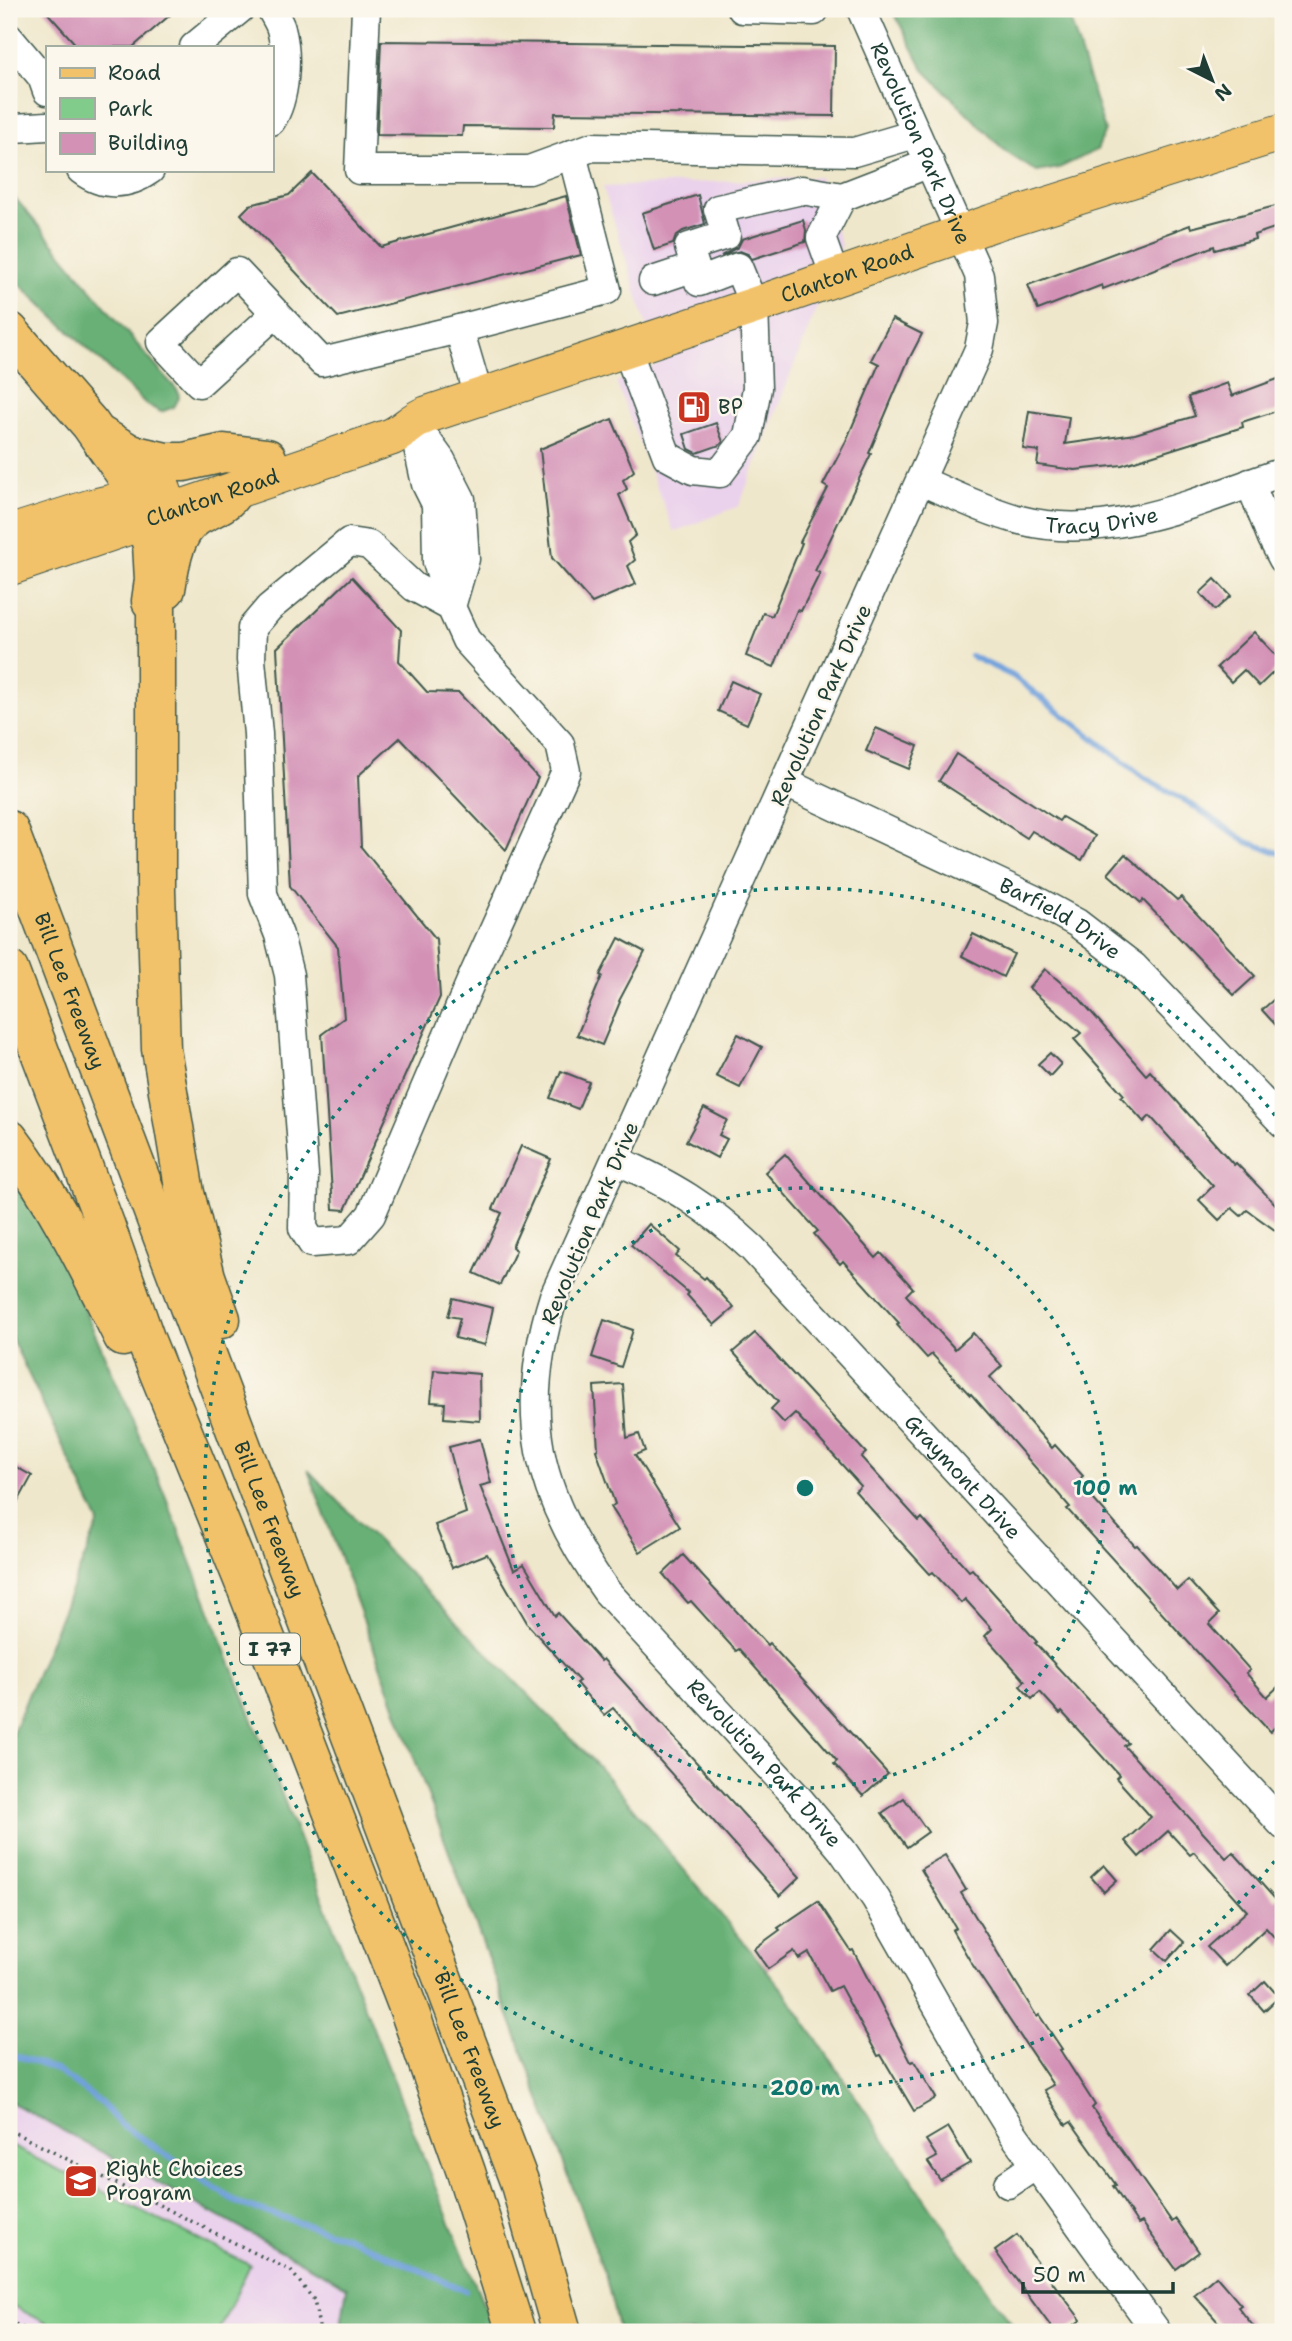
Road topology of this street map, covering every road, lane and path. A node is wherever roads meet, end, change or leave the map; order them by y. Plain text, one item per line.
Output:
1 (240, 9) edge
2 (271, 9) edge
3 (366, 9) edge
4 (742, 9) edge
5 (757, 9) edge
6 (861, 9) edge
7 (814, 11) dead end
8 (9, 38) edge
9 (195, 46) edge
10 (46, 88) edge
11 (273, 118) edge
12 (9, 124) edge
13 (46, 126) edge
14 (1283, 132) edge
15 (915, 134) junction
16 (572, 154) junction
17 (930, 163) junction
18 (85, 172) edge
19 (147, 172) edge
20 (842, 197) junction
21 (961, 234) junction
22 (695, 267) junction
23 (835, 277) junction
24 (653, 281) dead end
25 (754, 306) junction
26 (276, 313) dead end
27 (459, 329) junction
28 (9, 331) edge
29 (626, 347) junction
30 (479, 397) junction
31 (412, 420) junction
32 (97, 433) junction
33 (267, 458) junction
34 (1283, 472) edge
35 (921, 481) junction
36 (1250, 483) junction
37 (233, 492) junction
38 (140, 510) junction
39 (9, 534) edge
40 (1283, 559) edge
41 (9, 567) edge
42 (451, 607) junction
43 (156, 608) junction
44 (786, 783) junction
45 (9, 830) edge
46 (9, 970) edge
47 (1283, 1123) edge
48 (9, 1139) edge
49 (616, 1160) junction
50 (249, 1464) junction
51 (246, 1587) junction
52 (1283, 1825) edge
53 (9, 2130) edge
54 (1036, 2165) junction
55 (1008, 2184) dead end
56 (9, 2321) edge
57 (32, 2332) edge
58 (320, 2332) edge
59 (516, 2332) edge
60 (562, 2332) edge
61 (1157, 2332) edge

1 - 9 street
2 - 11 street
3 - 16 street
4 - 5 street
5 - 7 street
6 - 15 street, Revolution Park Drive
8 - 10 street
12 - 13 street
14 - 21 main road, Clanton Road
15 - 16 street
15 - 17 street, Revolution Park Drive
16 - 27 street
17 - 20 street
17 - 21 street, Revolution Park Drive
18 - 19 street
20 - 22 street
20 - 23 street
21 - 23 main road, Clanton Road
21 - 35 street, Revolution Park Drive
22 - 24 street
22 - 25 street
23 - 25 main road, Clanton Road
25 - 29 main road, Clanton Road
25 - 29 street
26 - 27 street
27 - 30 street
28 - 32 highway
29 - 30 main road, Clanton Road
30 - 31 main road, Clanton Road
31 - 33 main road, Clanton Road
31 - 37 main road, Clanton Road
31 - 42 street
32 - 33 highway
32 - 38 highway
33 - 38 main road, Clanton Road
34 - 36 street, Tracy Drive
35 - 36 street, Tracy Drive
35 - 44 street, Revolution Park Drive
36 - 40 street
37 - 38 main road, Clanton Road
37 - 43 highway
38 - 39 main road, Clanton Road
38 - 41 main road, Clanton Road
38 - 43 highway
42 - 42 street
43 - 50 highway
44 - 47 street, Barfield Drive
44 - 49 street, Revolution Park Drive
45 - 50 highway, Bill Lee Freeway / I 77
46 - 51 highway, Bill Lee Freeway / I 77
48 - 51 highway
49 - 52 street, Graymont Drive
49 - 54 street, Revolution Park Drive
50 - 60 highway, Bill Lee Freeway / I 77
51 - 59 highway, Bill Lee Freeway / I 77
53 - 58 path
54 - 55 street
54 - 61 street, Revolution Park Drive
56 - 57 path

